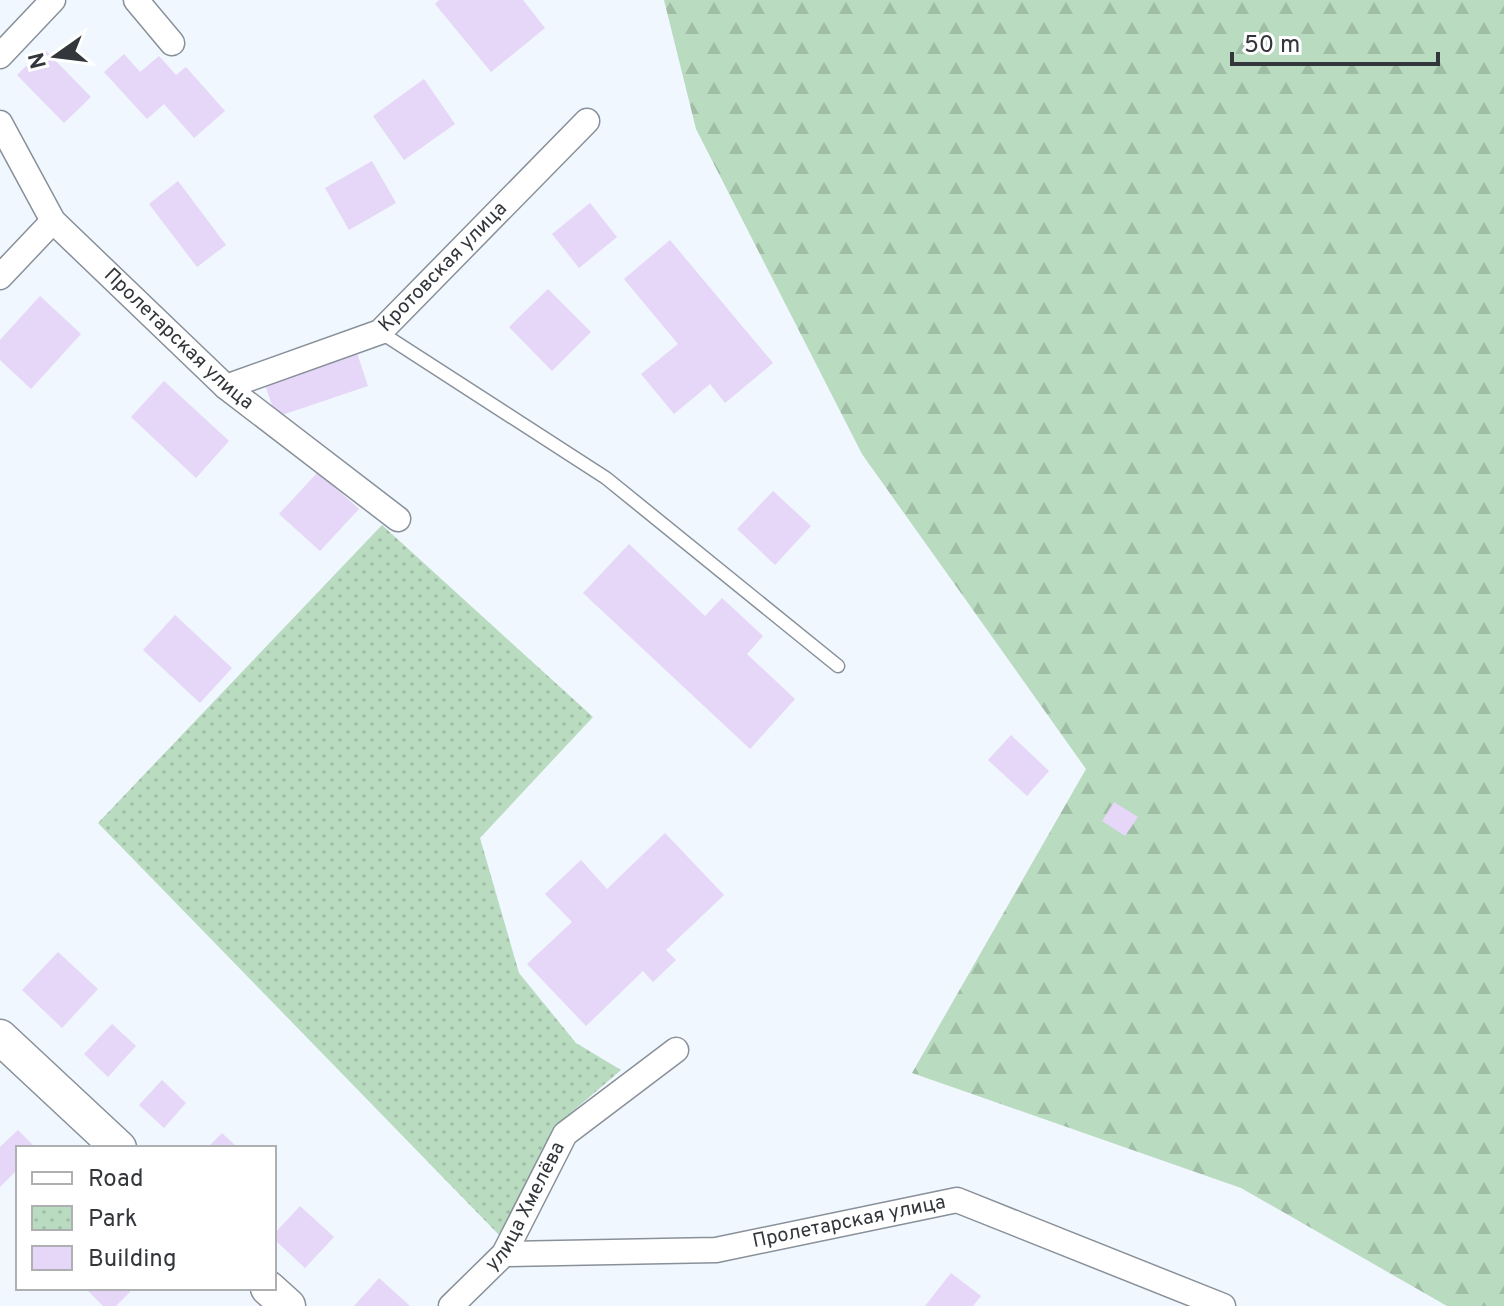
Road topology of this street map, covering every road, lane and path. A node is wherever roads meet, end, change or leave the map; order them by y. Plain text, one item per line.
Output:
1 (53, 0) edge
2 (136, 0) edge
3 (172, 43) dead end
4 (0, 56) edge
5 (587, 121) dead end
6 (0, 123) edge
7 (53, 221) junction
8 (0, 277) edge
9 (380, 332) junction
10 (226, 387) junction
11 (398, 519) dead end
12 (838, 666) dead end
13 (0, 1037) edge
14 (676, 1050) dead end
15 (117, 1146) edge
16 (504, 1254) junction
17 (270, 1290) edge
18 (288, 1306) edge
19 (451, 1306) edge
20 (1223, 1306) edge

1 - 4 street
2 - 3 street
5 - 9 street, Кротовская улица
6 - 7 street, Пролетарская улица
7 - 8 street
7 - 10 street, Пролетарская улица
9 - 10 street, Кротовская улица
9 - 12 lane
10 - 11 street, Пролетарская улица
13 - 15 main road
14 - 16 street, улица Хмелёва
16 - 19 street, улица Хмелёва
16 - 20 street, Пролетарская улица
17 - 18 main road

